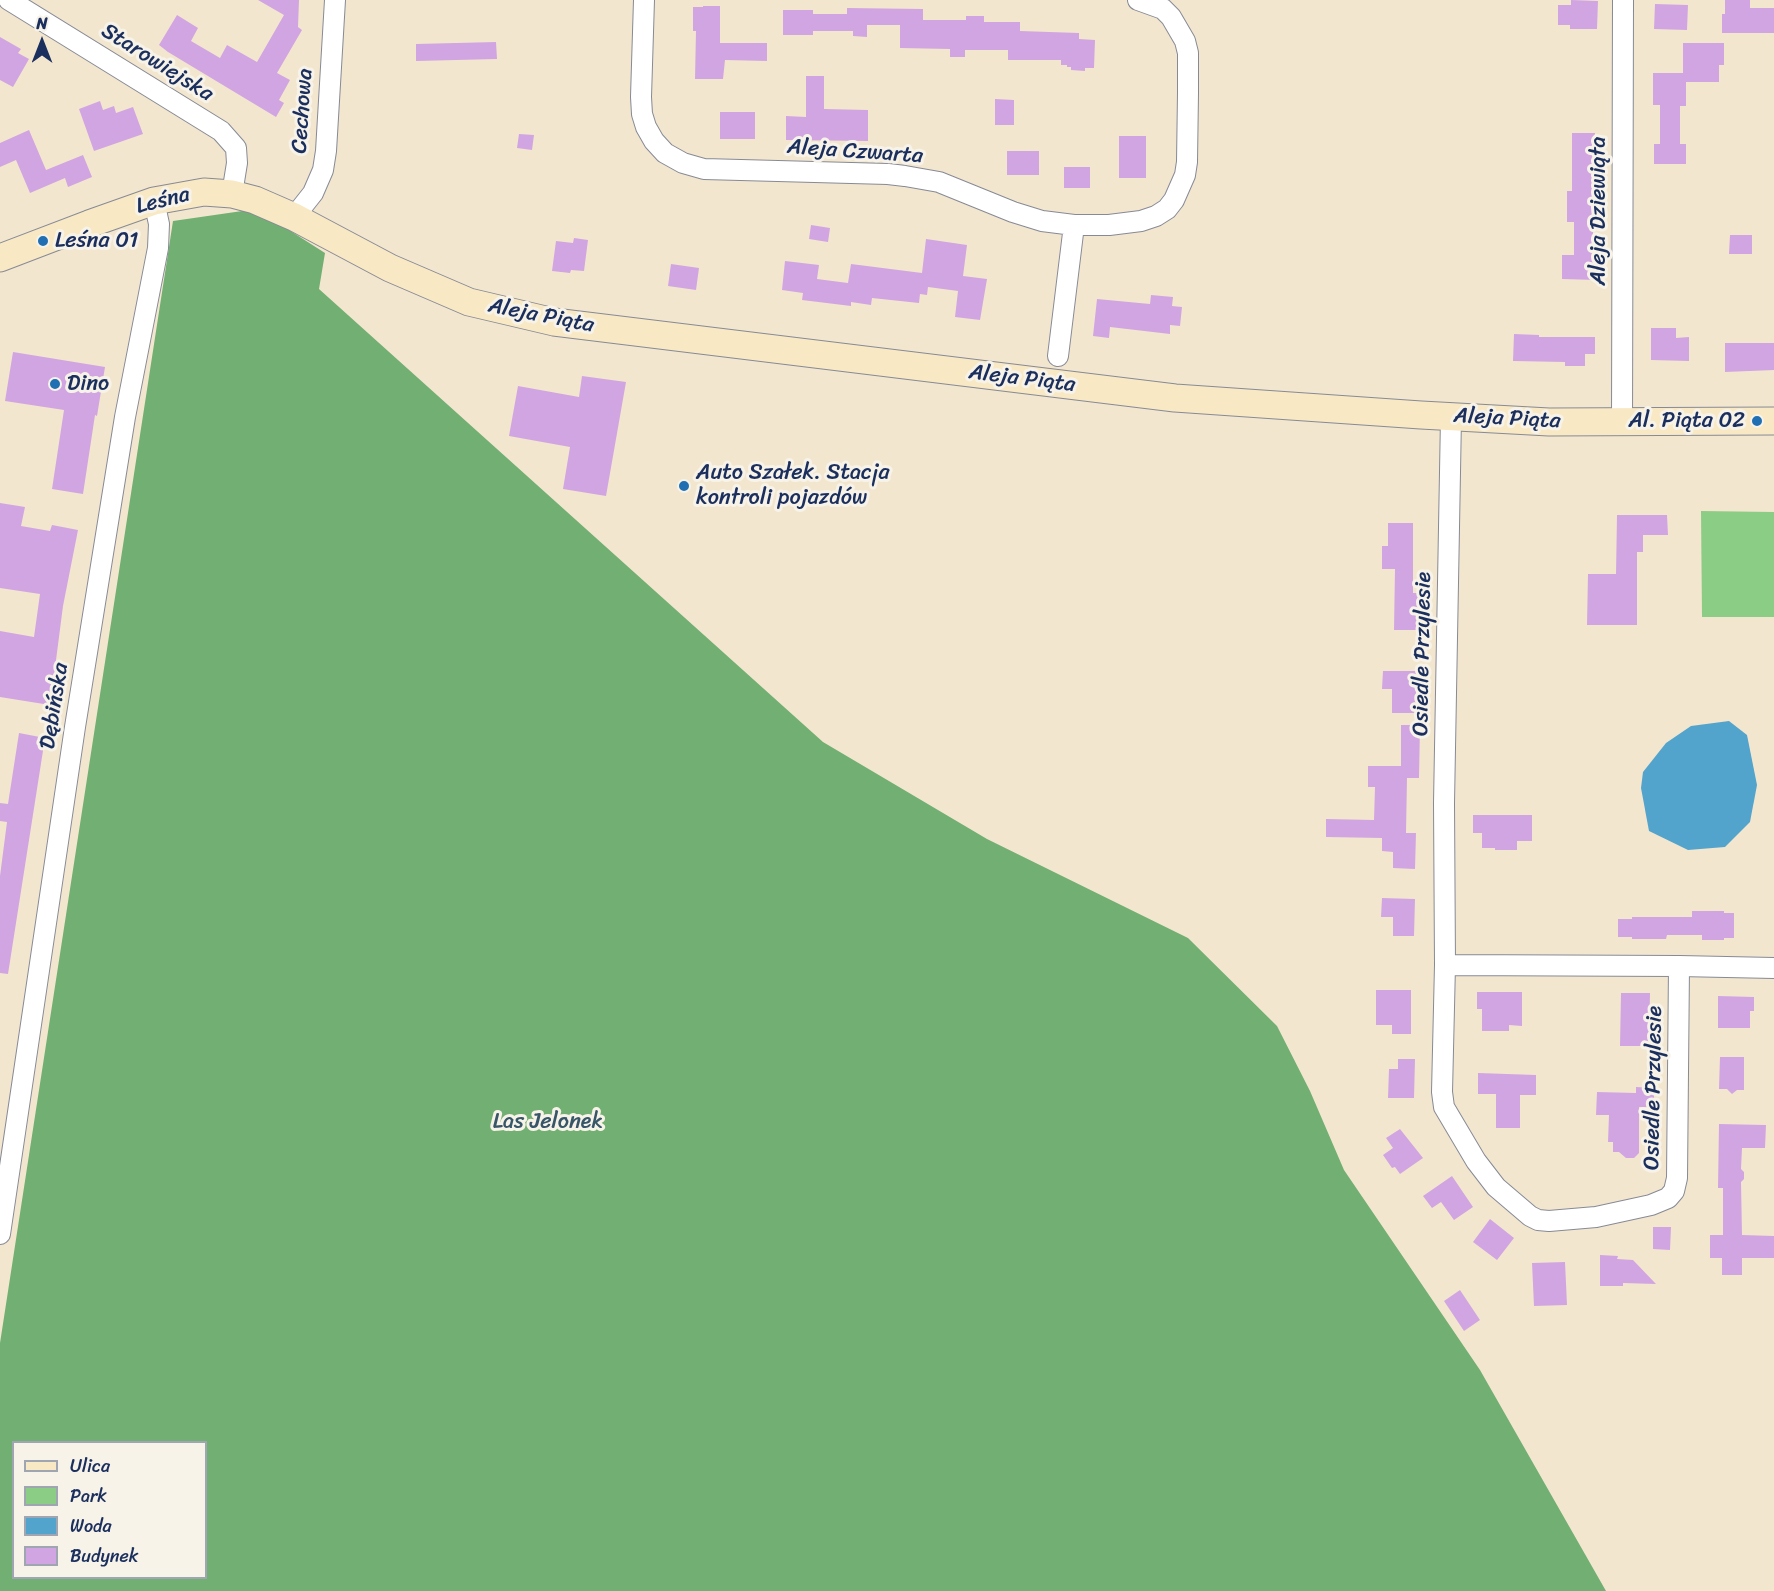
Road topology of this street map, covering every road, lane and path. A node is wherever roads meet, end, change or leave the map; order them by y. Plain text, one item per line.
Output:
1 (9, 0) edge
2 (335, 0) edge
3 (644, 0) edge
4 (1138, 0) edge
5 (1623, 0) edge
6 (232, 194) junction
7 (154, 201) junction
8 (294, 217) junction
9 (1074, 225) junction
10 (0, 258) edge
11 (1058, 356) dead end
12 (1451, 417) junction
13 (1774, 421) edge
14 (1622, 423) junction
15 (1445, 965) junction
16 (1679, 966) junction
17 (1774, 968) edge
18 (1, 1223) edge

1 - 6 street, Starowiejska
2 - 8 street, Cechowa
3 - 9 street, Aleja Czwarta
4 - 9 street, Aleja Czwarta
5 - 14 street, Aleja Dziewiąta
6 - 7 street, Leśna
6 - 8 street, Leśna
7 - 10 street, Leśna
7 - 18 street, Dębińska
8 - 12 street, Aleja Piąta
9 - 11 street
12 - 14 street, Aleja Piąta
12 - 15 street, Osiedle Przylesie
13 - 14 street, Aleja Piąta
15 - 16 street
15 - 16 street, Osiedle Przylesie
16 - 17 street

